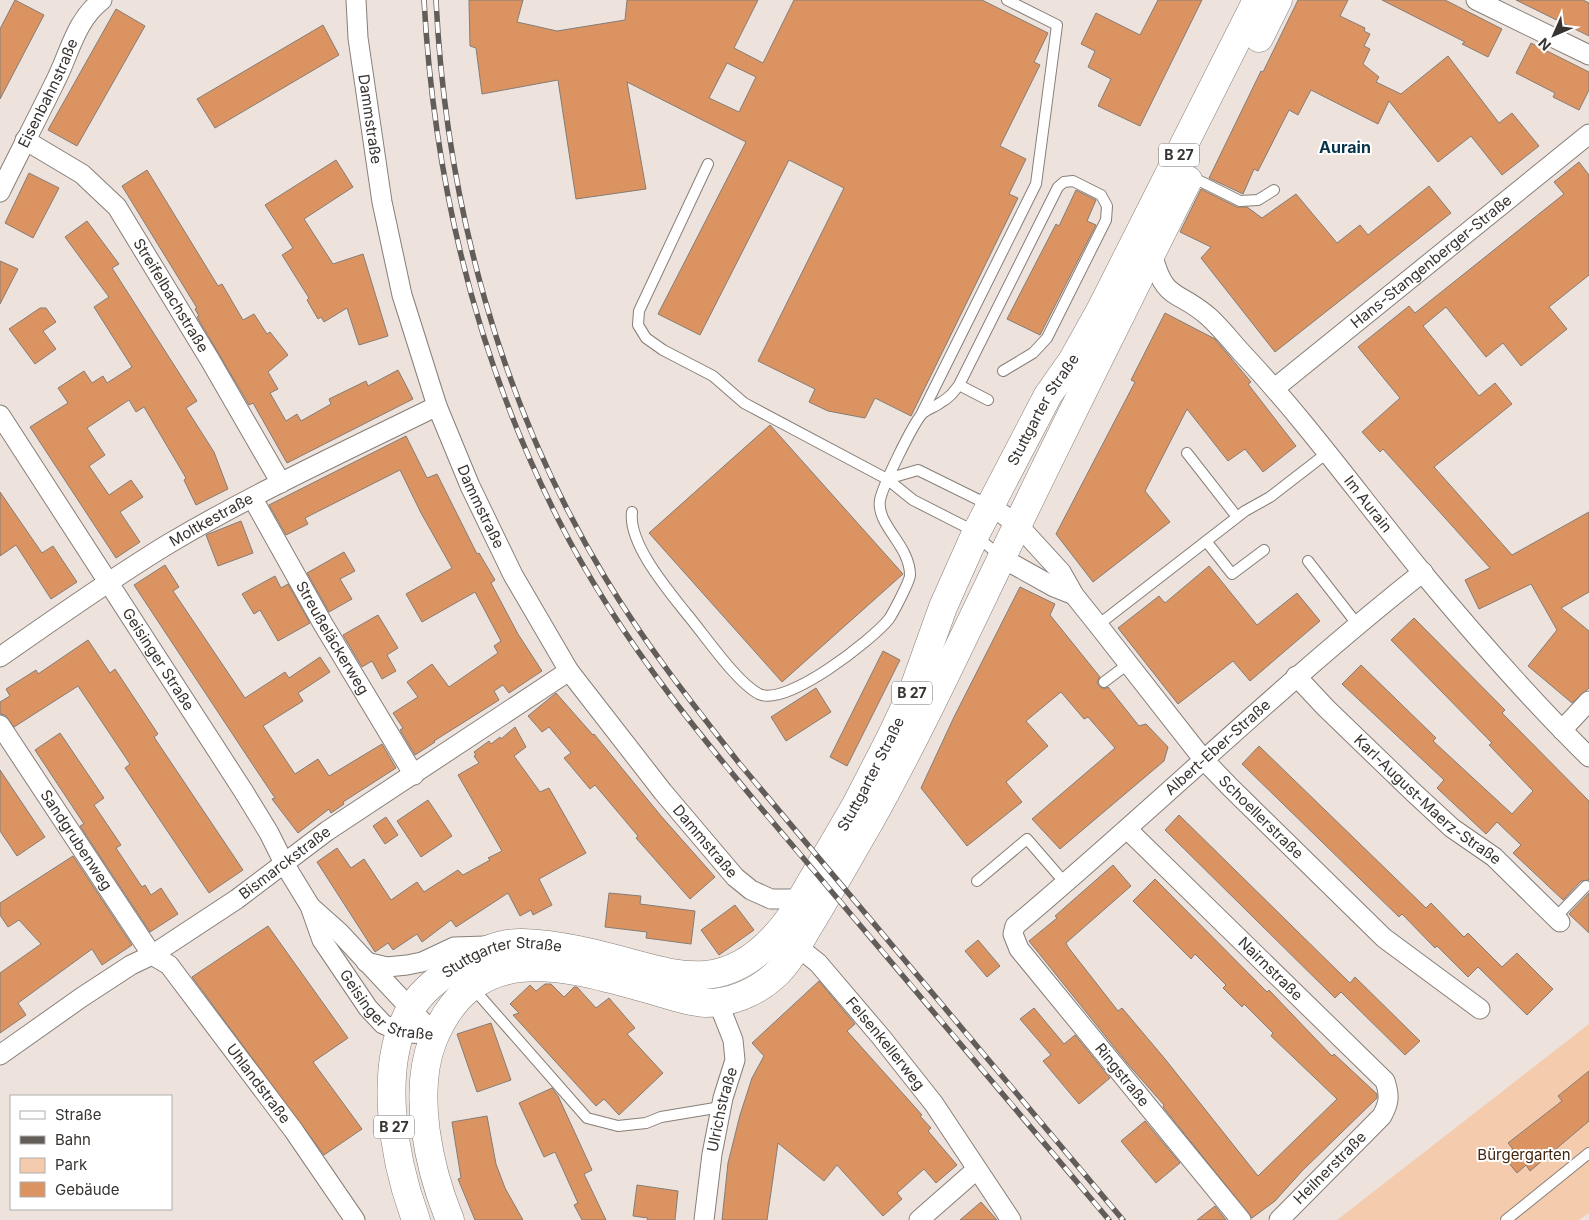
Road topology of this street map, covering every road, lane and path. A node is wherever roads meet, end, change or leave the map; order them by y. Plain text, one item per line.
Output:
1 (102, 0) edge
2 (356, 0) edge
3 (1007, 0) edge
4 (1257, 0) edge
5 (1278, 0) edge
6 (1478, 1) edge
7 (1589, 55) edge
8 (1589, 134) edge
9 (25, 140) junction
10 (708, 164) dead end
11 (1190, 176) junction
12 (1274, 190) dead end
13 (0, 192) edge
14 (1152, 253) junction
15 (1002, 371) dead end
16 (959, 385) junction
17 (1275, 388) junction
18 (988, 400) dead end
19 (437, 406) junction
20 (922, 414) junction
21 (0, 415) edge
22 (1187, 453) dead end
23 (1327, 453) junction
24 (887, 479) junction
25 (281, 483) junction
26 (253, 499) junction
27 (991, 506) junction
28 (632, 512) dead end
29 (1237, 517) junction
30 (1018, 524) junction
31 (976, 534) junction
32 (1209, 538) junction
33 (1264, 550) dead end
34 (1002, 558) junction
35 (1308, 562) dead end
36 (1422, 572) junction
37 (109, 582) junction
38 (1074, 594) junction
39 (1357, 624) junction
40 (1098, 625) junction
41 (0, 657) edge
42 (1128, 664) junction
43 (569, 671) junction
44 (1296, 676) junction
45 (1104, 682) dead end
46 (1589, 701) edge
47 (0, 725) edge
48 (1562, 730) junction
49 (1589, 757) edge
50 (1203, 759) junction
51 (414, 775) junction
52 (1128, 830) junction
53 (284, 865) junction
54 (977, 881) dead end
55 (1066, 884) junction
56 (1586, 886) dead end
57 (803, 899) junction
58 (310, 906) junction
59 (1558, 920) joint
60 (1015, 926) joint
61 (788, 939) junction
62 (500, 946) junction
63 (152, 955) junction
64 (366, 962) junction
65 (471, 987) junction
66 (718, 1002) junction
67 (1480, 1009) dead end
68 (406, 1020) junction
69 (436, 1035) junction
70 (0, 1055) edge
71 (721, 1107) junction
72 (1382, 1116) joint
73 (1589, 1153) edge
74 (976, 1170) junction
75 (355, 1220) edge
76 (416, 1220) edge
77 (450, 1220) edge
78 (704, 1220) edge
79 (919, 1220) edge
80 (1011, 1220) edge
81 (1241, 1220) edge
82 (1279, 1220) edge
83 (1506, 1220) edge

1 - 9 street, Eisenbahnstraße
2 - 19 street, Dammstraße
3 - 20 lane
4 - 27 main road, Stuttgarter Straße / B 27
5 - 11 main road, Stuttgarter Straße / B 27
6 - 7 street
8 - 17 street, Hans-Stangenberger-Straße
9 - 13 street, Eisenbahnstraße
9 - 25 street, Streifelbachstraße
10 - 24 lane
11 - 12 lane
11 - 14 main road, Stuttgarter Straße / B 27
14 - 17 street, Im Aurain
14 - 30 main road, Stuttgarter Straße / B 27
15 - 16 lane
16 - 18 lane
16 - 20 lane
17 - 23 street, Im Aurain
19 - 25 street, Moltkestraße
19 - 43 street, Dammstraße
20 - 24 lane
21 - 37 street, Geisinger Straße
22 - 29 lane
23 - 29 lane
23 - 36 street, Im Aurain
24 - 27 lane
24 - 28 lane
24 - 31 lane
25 - 26 street, Moltkestraße
26 - 37 street, Moltkestraße
26 - 51 street, Streußeläckerweg
27 - 30 street, Schoellerstraße
27 - 31 main road, Stuttgarter Straße / B 27
29 - 32 lane
30 - 34 main road, Stuttgarter Straße / B 27
30 - 38 street, Schoellerstraße
31 - 34 lane
31 - 57 main road, Stuttgarter Straße / B 27
32 - 33 lane
32 - 40 lane
34 - 38 street
34 - 61 main road, Stuttgarter Straße / B 27
35 - 39 lane
36 - 39 street, Albert-Eber-Straße
36 - 48 street, Im Aurain
37 - 41 street, Moltkestraße
37 - 53 street, Geisinger Straße
38 - 40 street, Schoellerstraße
39 - 44 street, Albert-Eber-Straße
40 - 42 street, Schoellerstraße
42 - 45 lane
42 - 50 street, Schoellerstraße
43 - 51 street, Bismarckstraße
43 - 57 street, Dammstraße
44 - 50 street, Albert-Eber-Straße
44 - 59 street, Karl-August-Maerz-Straße
46 - 48 street
47 - 63 street, Sandgrubenweg
48 - 49 street, Im Aurain
50 - 52 street, Albert-Eber-Straße
50 - 67 street, Schoellerstraße
51 - 53 street, Bismarckstraße
52 - 55 street, Albert-Eber-Straße
52 - 72 street, Nairnstraße
53 - 58 street, Geisinger Straße
53 - 63 street, Bismarckstraße
54 - 55 lane
55 - 60 street, Albert-Eber-Straße
56 - 59 lane
57 - 61 main road, Stuttgarter Straße / B 27
58 - 64 street, Geisinger Straße
58 - 68 street, Geisinger Straße
60 - 81 street, Ringstraße
61 - 62 main road, Stuttgarter Straße / B 27
61 - 66 main road, Stuttgarter Straße / B 27
61 - 74 street, Felsenkellerweg
62 - 64 street, Geisinger Straße
62 - 68 main road, Stuttgarter Straße / B 27
63 - 70 street, Bismarckstraße
63 - 75 street, Uhlandstraße
64 - 68 street, Geisinger Straße
65 - 66 main road, Stuttgarter Straße / B 27
65 - 69 main road, Stuttgarter Straße / B 27
65 - 71 lane
66 - 71 street, Ulrichstraße
68 - 69 street, Geisinger Straße
68 - 76 main road, B 27
69 - 77 main road, Stuttgarter Straße / B 27
71 - 78 street, Ulrichstraße
72 - 82 street, Heilnerstraße
73 - 83 lane
74 - 79 street
74 - 80 street, Felsenkellerweg

